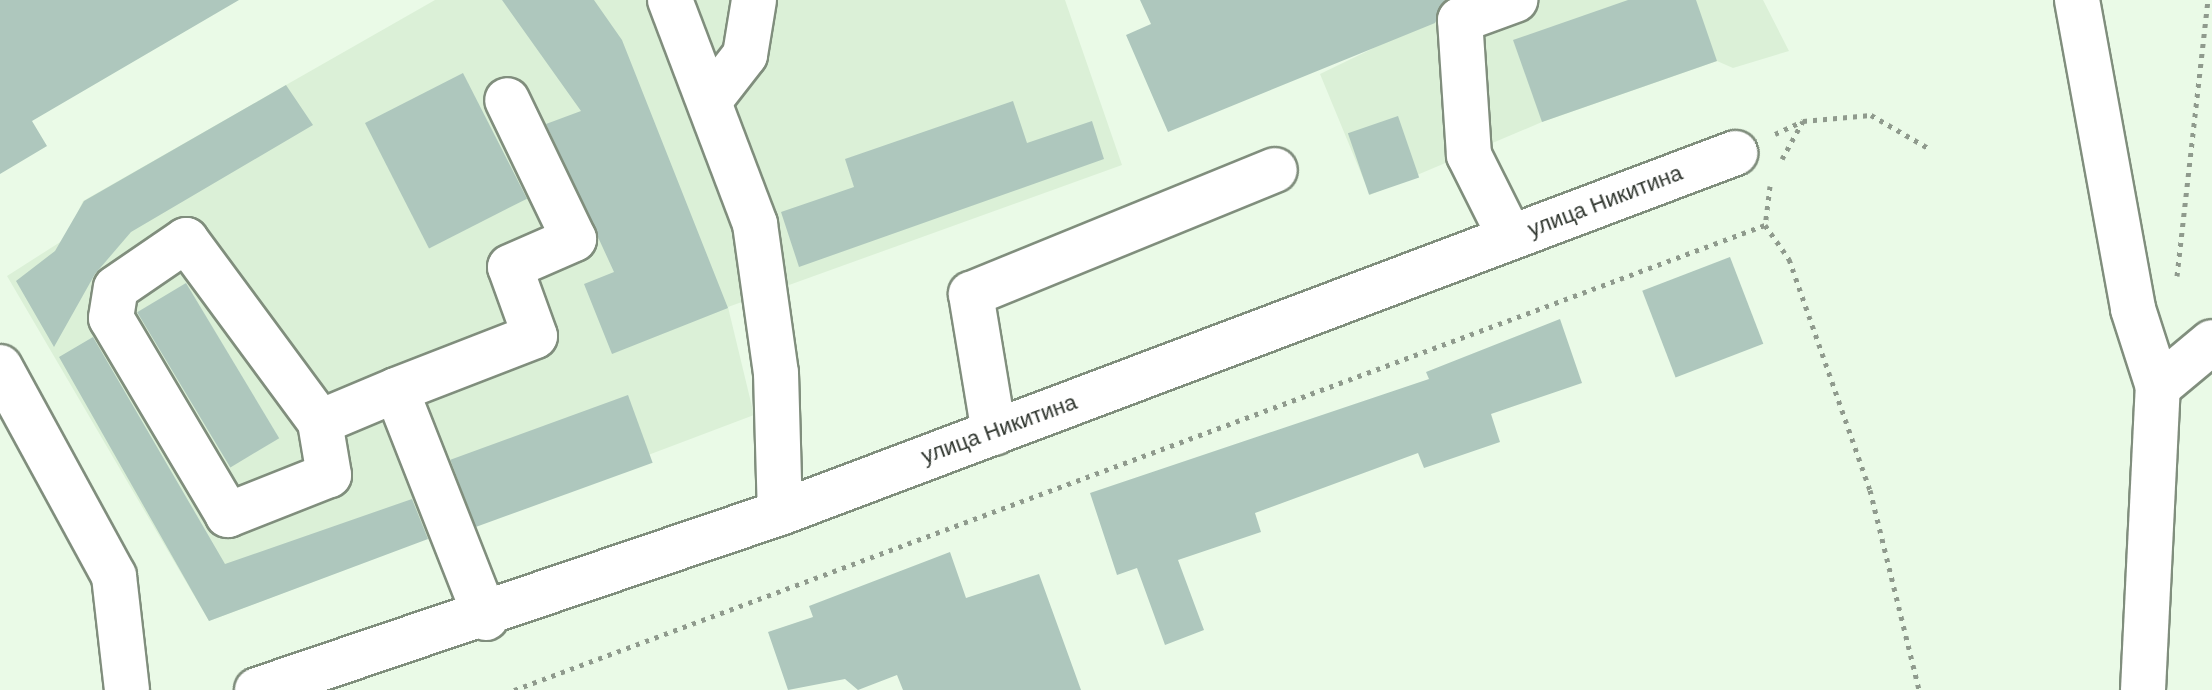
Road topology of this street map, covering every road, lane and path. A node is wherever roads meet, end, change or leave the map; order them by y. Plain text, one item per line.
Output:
1 (670, 0) edge
2 (754, 0) edge
3 (1515, 0) edge
4 (2077, 0) edge
5 (2208, 0) edge
6 (1456, 10) edge
7 (507, 100) dead end
8 (710, 100) junction
9 (1803, 121) junction
10 (1930, 149) dead end
11 (1735, 153) joint
12 (1778, 166) dead end
13 (1275, 170) dead end
14 (1771, 178) dead end
15 (1765, 225) junction
16 (1510, 237) junction
17 (2176, 286) dead end
18 (2212, 342) edge
19 (0, 367) edge
20 (2158, 387) junction
21 (396, 390) junction
22 (320, 422) junction
23 (994, 433) junction
24 (780, 513) junction
25 (486, 618) junction
26 (127, 690) edge
27 (257, 690) edge
28 (514, 690) edge
29 (1919, 690) edge
30 (2143, 690) edge

1 - 8 street
2 - 8 street
3 - 6 street
4 - 20 street
5 - 17 path
6 - 16 street
7 - 21 street
8 - 24 street
9 - 10 path
9 - 11 path
9 - 12 path
11 - 16 street, улица Никитина
13 - 23 street
14 - 15 path
15 - 28 path
15 - 29 path
16 - 23 street, улица Никитина
18 - 20 street
19 - 26 street
20 - 30 street
21 - 22 street
21 - 25 street
22 - 22 street
23 - 24 street, улица Никитина
24 - 25 street, улица Никитина
25 - 27 street, улица Никитина

